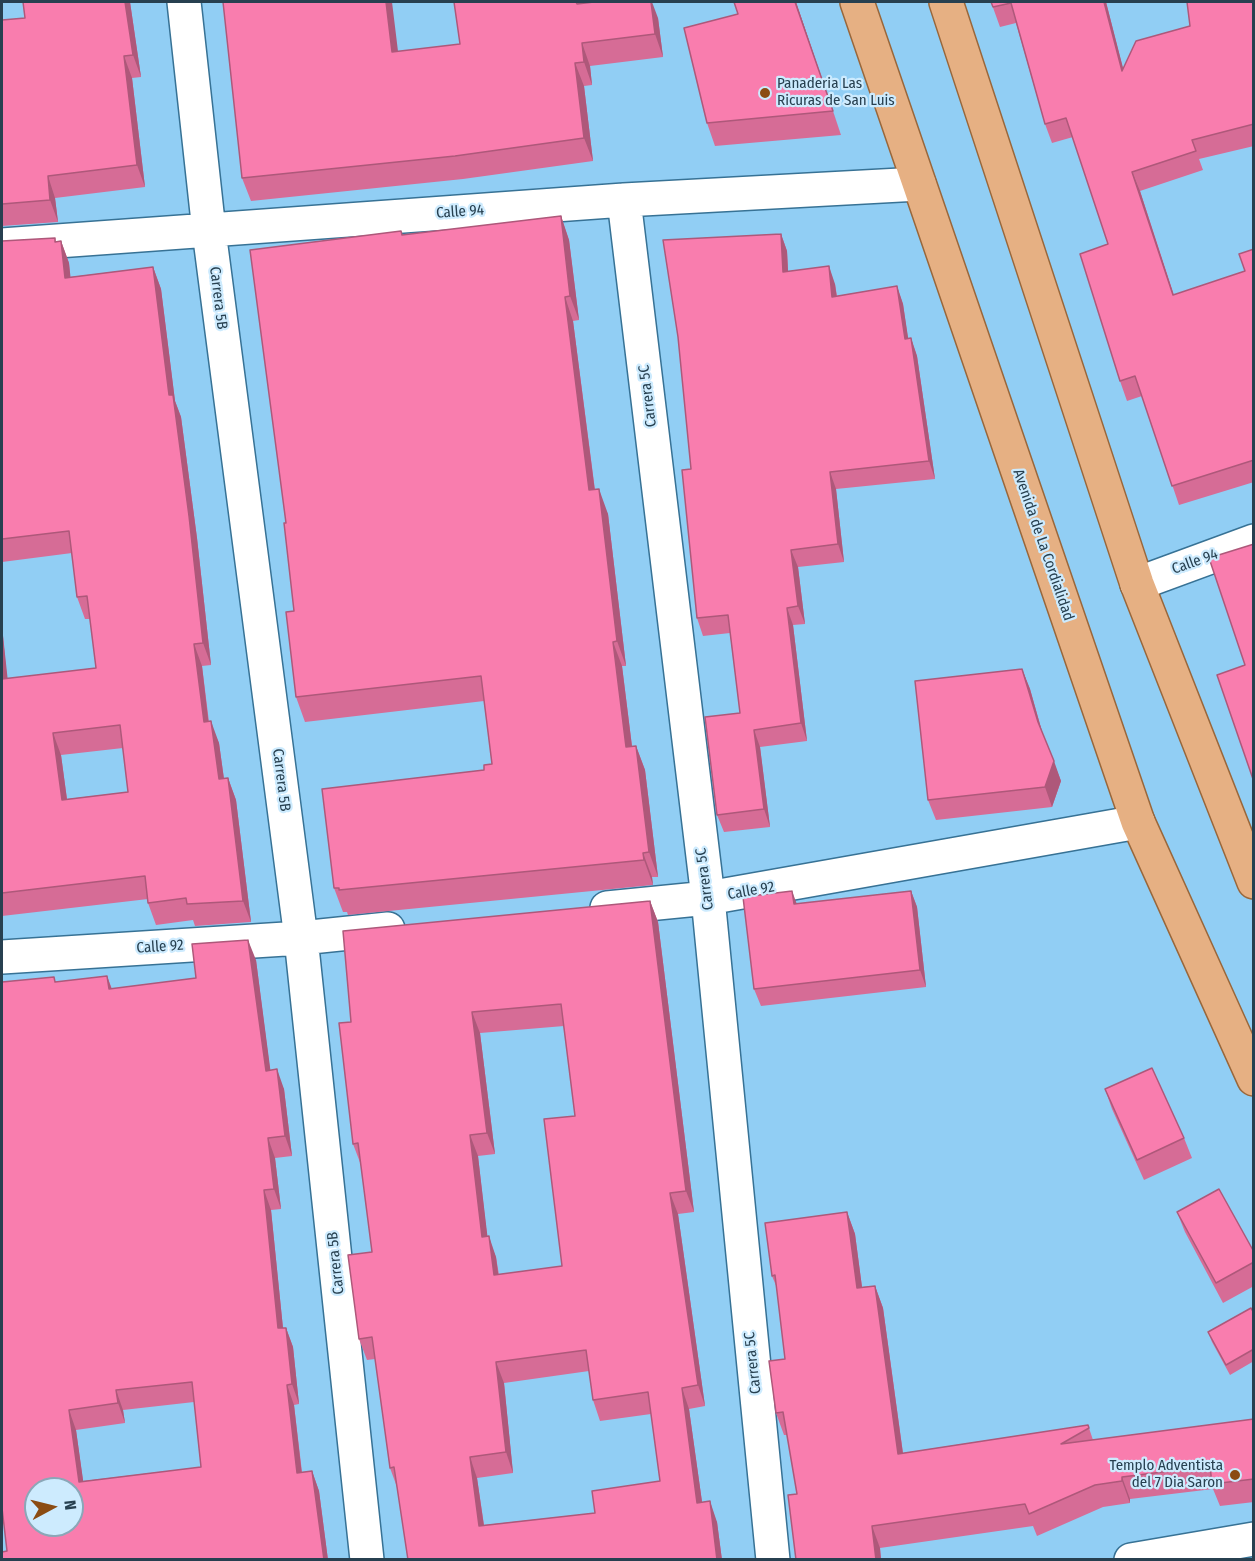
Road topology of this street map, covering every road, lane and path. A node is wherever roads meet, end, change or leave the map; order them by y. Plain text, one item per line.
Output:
1 (184, 2) edge
2 (857, 2) edge
3 (946, 2) edge
4 (919, 184) junction
5 (624, 200) junction
6 (209, 231) junction
7 (2, 245) edge
8 (1254, 541) edge
9 (1137, 584) junction
10 (1138, 822) junction
11 (1250, 868) edge
12 (708, 898) junction
13 (580, 911) edge
14 (417, 927) edge
15 (302, 938) junction
16 (2, 957) edge
17 (1254, 1079) edge
18 (1254, 1539) edge
19 (1135, 1559) edge
20 (367, 1560) edge
21 (773, 1560) edge

1 - 6 street, Carrera 5B
2 - 4 main road, Avenida de La Cordialidad
3 - 9 main road
4 - 5 street, Calle 94
4 - 10 main road, Avenida de La Cordialidad
5 - 6 street, Calle 94
5 - 12 street, Carrera 5C
6 - 7 street, Calle 94
6 - 15 street, Carrera 5B
8 - 9 street, Calle 94
9 - 11 main road
10 - 12 street, Calle 92
10 - 17 main road, Avenida de La Cordialidad
12 - 13 street, Calle 92
12 - 21 street, Carrera 5C
14 - 15 street, Calle 92
15 - 16 street, Calle 92
15 - 20 street, Carrera 5B
18 - 19 street

